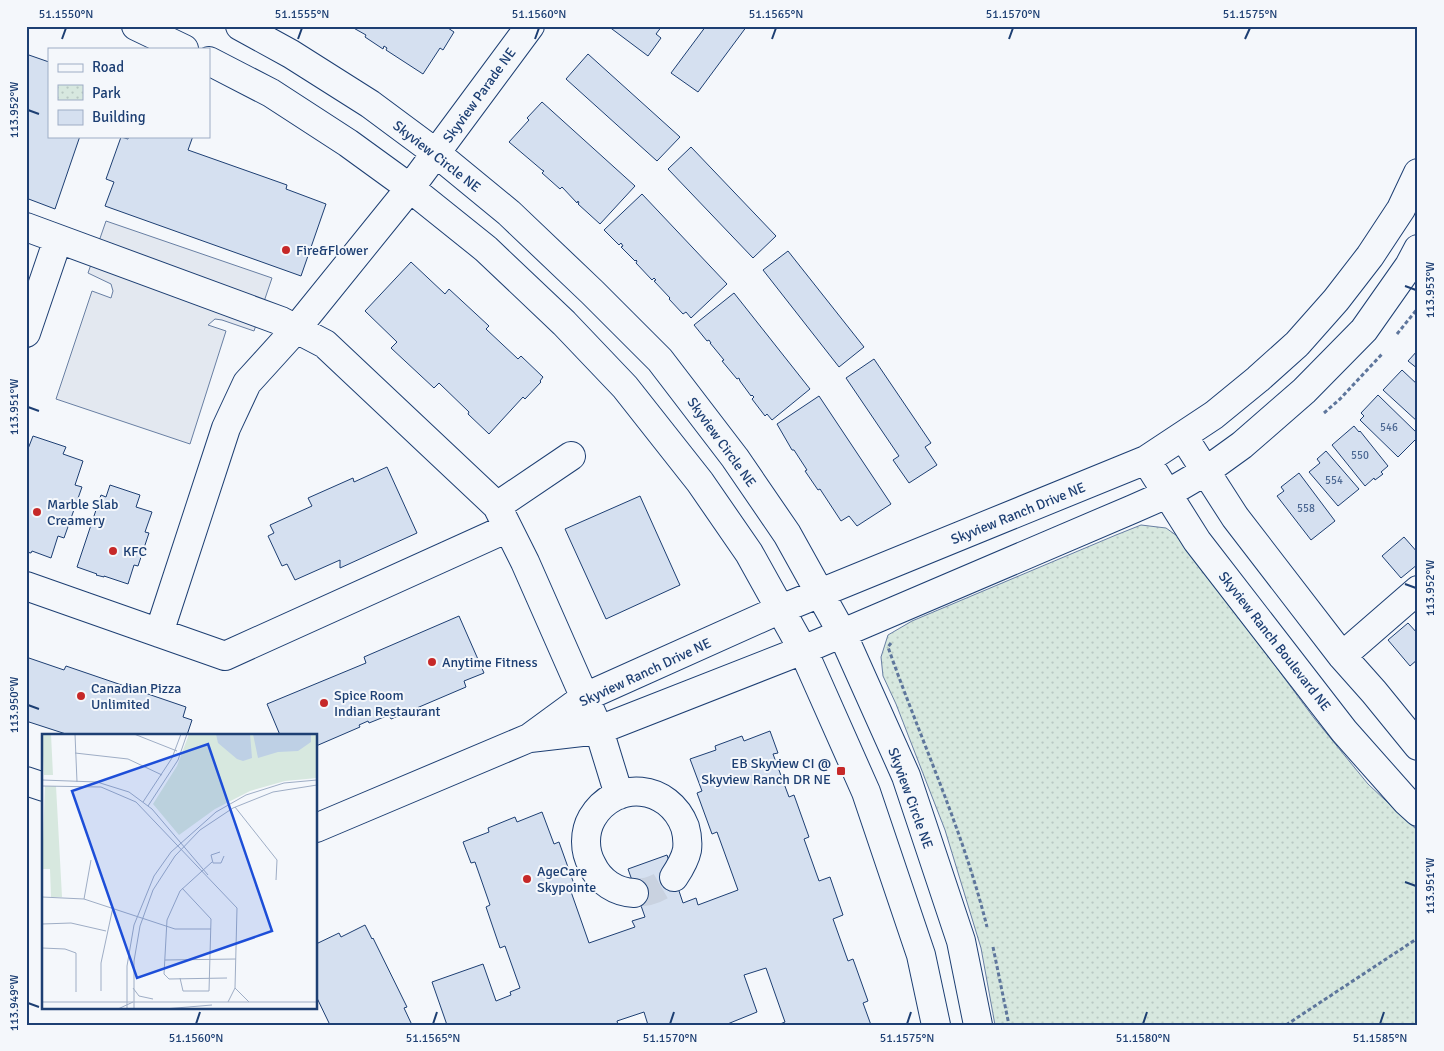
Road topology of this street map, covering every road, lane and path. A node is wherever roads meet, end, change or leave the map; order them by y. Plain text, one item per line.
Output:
1 (136, 26) edge
2 (240, 26) edge
3 (530, 26) edge
4 (182, 48) edge
5 (210, 62) edge
6 (436, 154) junction
7 (1418, 173) edge
8 (410, 188) junction
9 (26, 227) edge
10 (58, 239) junction
11 (1418, 249) edge
12 (1418, 308) edge
13 (296, 329) junction
14 (26, 333) edge
15 (1393, 340) dead end
16 (1387, 347) dead end
17 (1319, 417) dead end
18 (1183, 436) junction
19 (572, 456) dead end
20 (1146, 460) junction
21 (1206, 471) junction
22 (1167, 494) junction
23 (503, 517) junction
24 (26, 586) edge
25 (1418, 590) edge
26 (820, 594) junction
27 (781, 609) junction
28 (159, 633) junction
29 (842, 633) junction
30 (895, 636) dead end
31 (803, 650) junction
32 (1342, 656) junction
33 (585, 697) junction
34 (599, 730) junction
35 (529, 738) junction
36 (1418, 746) edge
37 (26, 780) edge
38 (42, 786) edge
39 (618, 796) junction
40 (1418, 812) edge
41 (318, 827) edge
42 (674, 877) tunnel mouth
43 (634, 893) tunnel mouth
44 (990, 935) dead end
45 (1418, 938) edge
46 (992, 944) dead end
47 (936, 1025) edge
48 (978, 1025) edge
49 (1009, 1025) edge
50 (1286, 1025) edge

1 - 4 street
2 - 6 street, Skyview Circle NE
3 - 6 street, Skyview Parade NE
5 - 8 street
6 - 8 street, Skyview Parade NE
6 - 26 street, Skyview Circle NE
7 - 18 street, Skyview Ranch Drive NE
8 - 13 street, Skyview Parade NE
8 - 27 street
9 - 10 street
10 - 13 street
10 - 14 street
11 - 21 street, Skyview Ranch Drive NE
12 - 15 path
13 - 23 street
13 - 28 street, Skyview Parade NE
16 - 17 path
18 - 20 street, Skyview Ranch Drive NE
18 - 21 street
19 - 23 street
20 - 22 street, Skyview Ranch Boulevard NE
20 - 26 street, Skyview Ranch Drive NE
21 - 22 street, Skyview Ranch Drive NE
21 - 32 street
22 - 29 street, Skyview Ranch Drive NE
22 - 40 street, Skyview Ranch Boulevard NE
23 - 28 street
23 - 33 street
24 - 28 street
25 - 32 street
26 - 27 street, Skyview Ranch Drive NE
26 - 29 street, Skyview Circle NE
27 - 31 street
27 - 33 street, Skyview Ranch Drive NE
29 - 31 street, Skyview Ranch Drive NE
29 - 48 street, Skyview Circle NE
30 - 44 path
31 - 34 street, Skyview Ranch Drive NE
31 - 47 street
32 - 36 street
33 - 34 street
33 - 35 street, Skyview Ranch Drive NE
34 - 35 street, Skyview Ranch Drive NE
34 - 39 street
35 - 41 street, Skyview Ranch Drive NE
37 - 38 street
39 - 42 street
39 - 43 street
45 - 50 path
46 - 49 path

